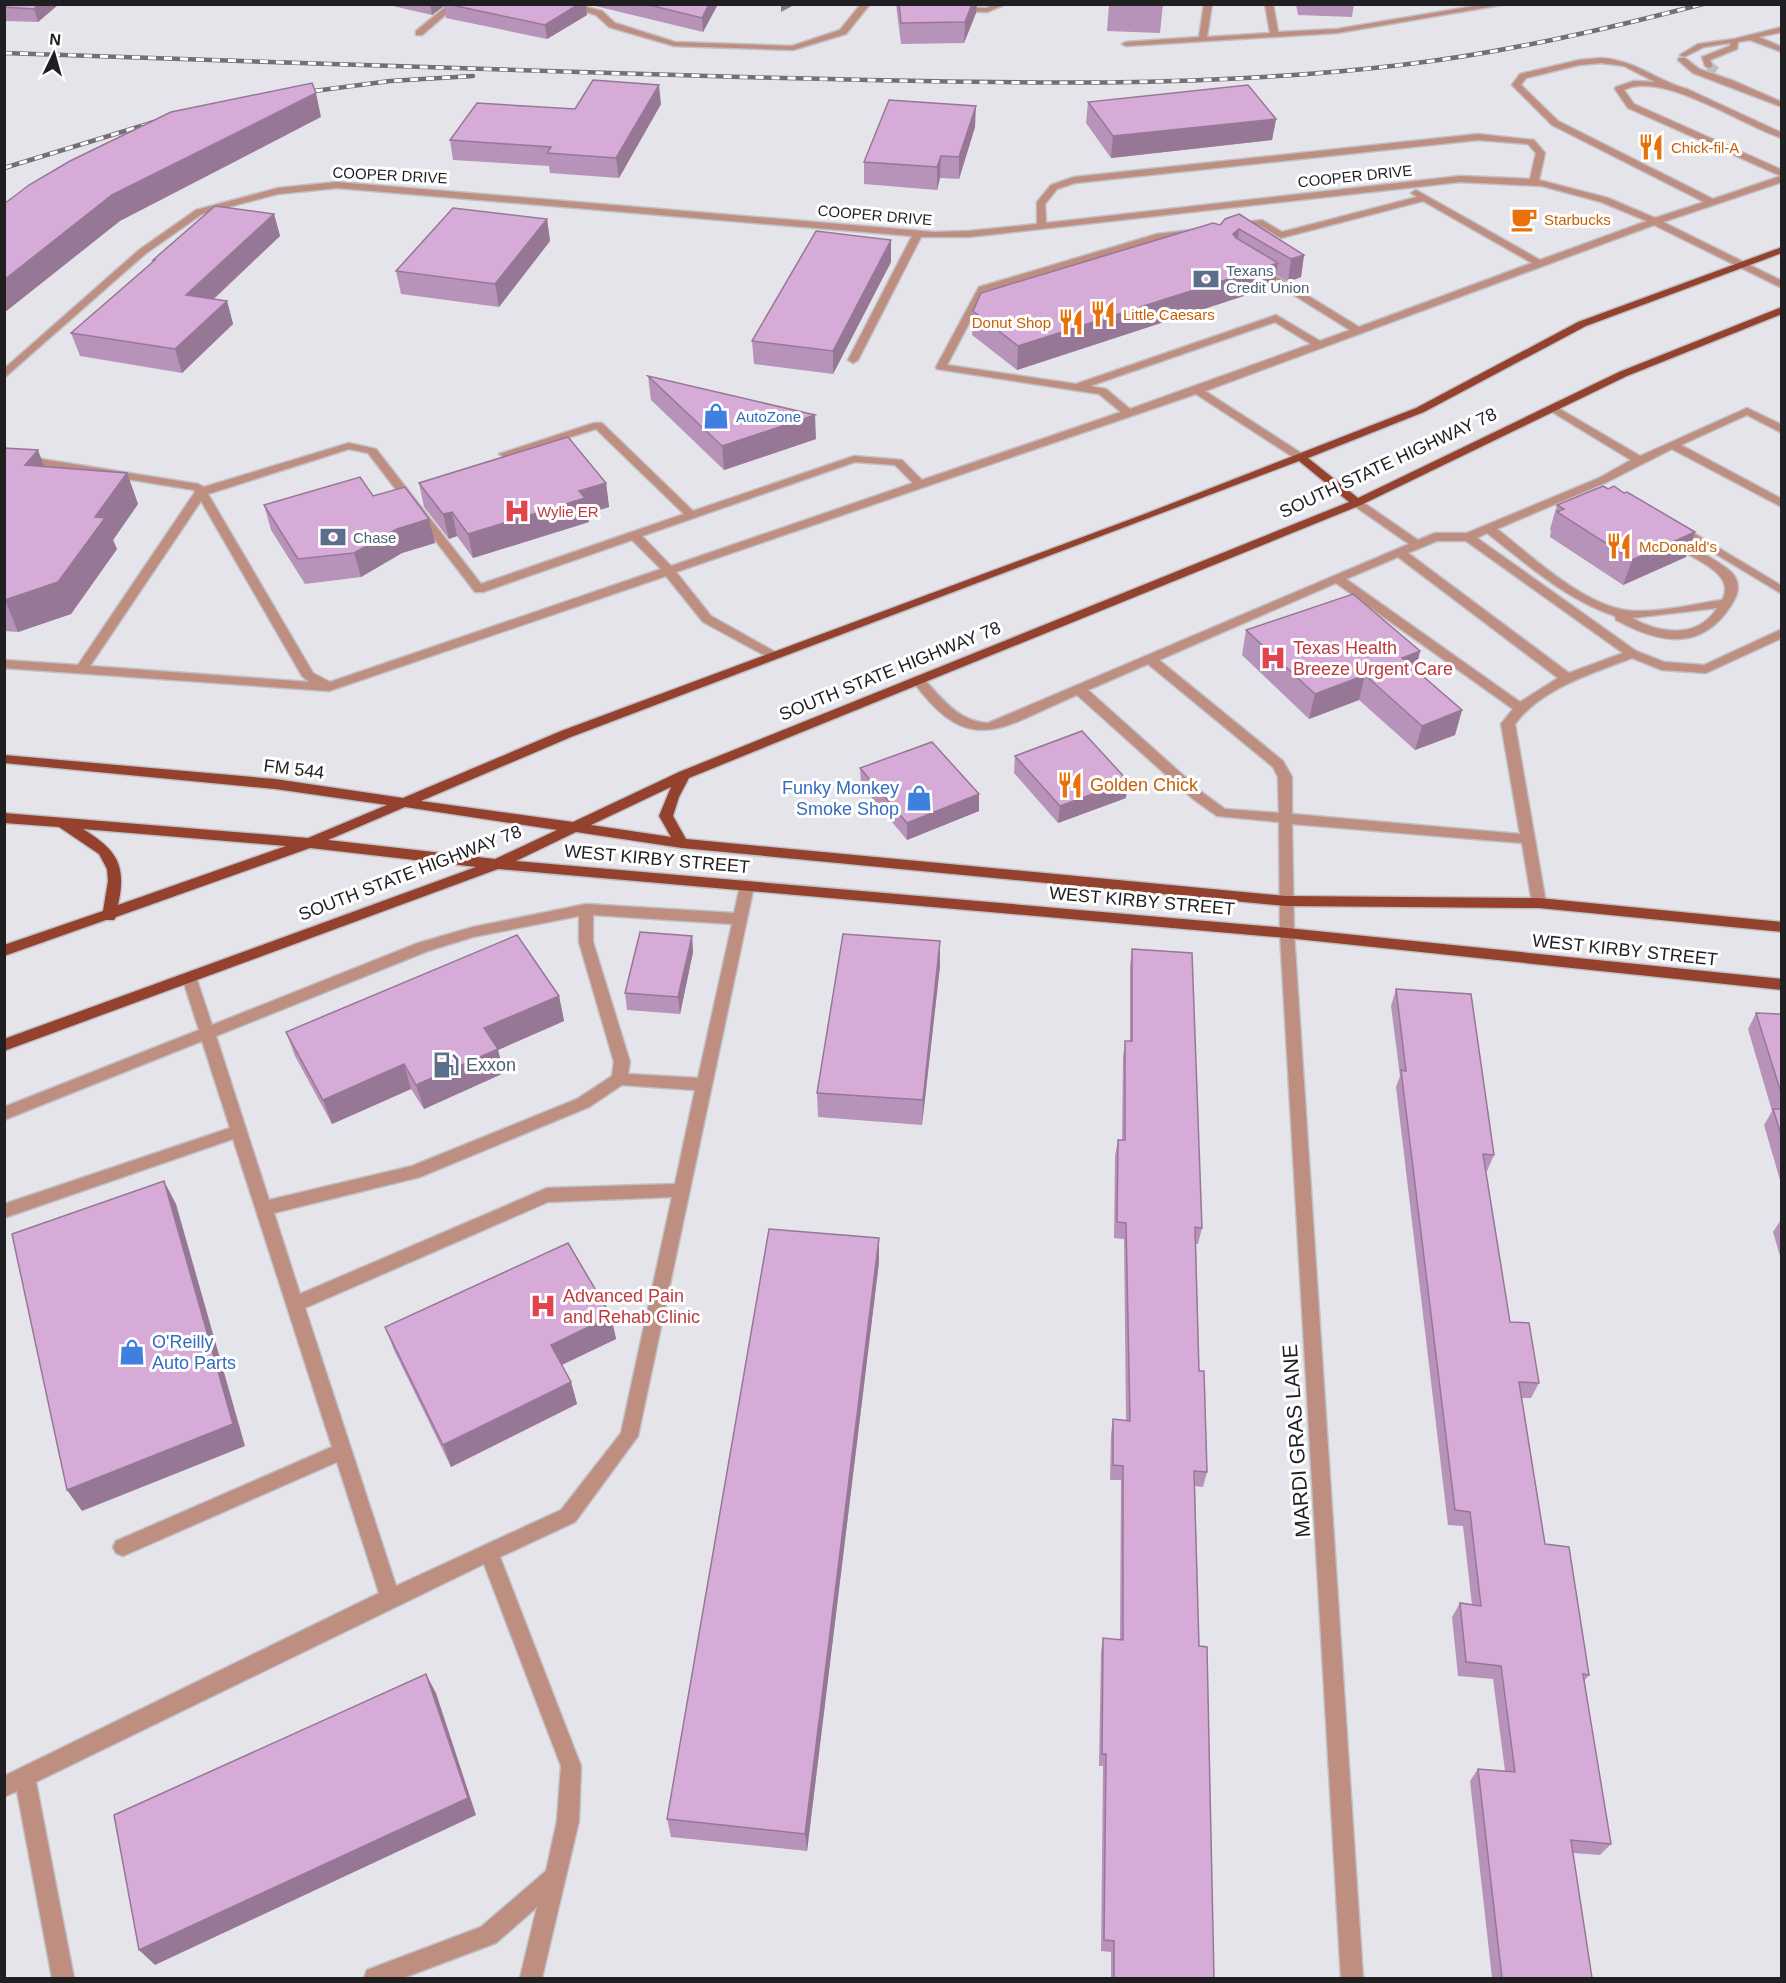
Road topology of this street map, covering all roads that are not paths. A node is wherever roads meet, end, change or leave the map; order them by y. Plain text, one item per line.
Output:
1 (454, 4) edge
2 (564, 4) edge
3 (866, 4) edge
4 (1002, 4) edge
5 (1208, 4) edge
6 (1269, 4) edge
7 (1503, 4) edge
8 (945, 8) edge
9 (1782, 29) edge
10 (419, 33) dead end
11 (1274, 35) junction
12 (1751, 37) junction
13 (1203, 39) junction
14 (1734, 41) junction
15 (1126, 44) dead end
16 (1782, 51) edge
17 (1709, 66) dead end
18 (1668, 86) junction
19 (1782, 105) edge
20 (1782, 136) edge
21 (1782, 174) edge
22 (1782, 179) edge
23 (1534, 182) junction
24 (1403, 186) junction
25 (1424, 198) junction
26 (1712, 202) junction
27 (1653, 222) junction
28 (1149, 225) junction
29 (1042, 226) junction
30 (918, 234) junction
31 (1782, 250) edge
32 (1247, 263) edge
33 (1540, 264) junction
34 (1740, 265) junction
35 (1782, 285) edge
36 (1782, 310) edge
37 (1358, 331) junction
38 (1319, 345) junction
39 (853, 360) dead end
40 (4, 375) edge
41 (1078, 387) junction
42 (1197, 390) junction
43 (1553, 408) junction
44 (1129, 414) junction
45 (1782, 430) edge
46 (1672, 445) junction
47 (505, 454) edge
48 (4, 456) edge
49 (1300, 457) junction
50 (1639, 460) junction
51 (921, 484) junction
52 (1585, 488) junction
53 (201, 492) junction
54 (1602, 497) edge
55 (1357, 503) junction
56 (1782, 504) edge
57 (691, 515) junction
58 (1664, 518) edge
59 (1489, 529) junction
60 (1659, 532) edge
61 (634, 535) junction
62 (1469, 537) junction
63 (1418, 545) junction
64 (1400, 553) junction
65 (669, 572) junction
66 (1338, 579) junction
67 (1782, 591) edge
68 (1726, 603) junction
69 (1616, 612) junction
70 (1782, 633) edge
71 (1632, 654) junction
72 (773, 657) junction
73 (1150, 659) junction
74 (4, 664) edge
75 (82, 669) junction
76 (1567, 678) junction
77 (918, 680) junction
78 (329, 687) junction
79 (1078, 690) junction
80 (1520, 708) junction
81 (4, 759) edge
82 (684, 775) junction
83 (405, 802) junction
84 (4, 819) edge
85 (1284, 819) junction
86 (62, 823) junction
87 (578, 826) junction
88 (1528, 839) junction
89 (309, 843) junction
90 (682, 843) junction
91 (497, 864) junction
92 (747, 886) junction
93 (1286, 901) junction
94 (1539, 903) junction
95 (586, 909) junction
96 (108, 916) junction
97 (740, 919) junction
98 (1782, 927) edge
99 (1287, 933) junction
100 (4, 951) edge
101 (189, 977) junction
102 (1782, 985) edge
103 (209, 1035) junction
104 (4, 1045) edge
105 (619, 1079) junction
106 (704, 1085) junction
107 (4, 1114) edge
108 (239, 1131) junction
109 (682, 1190) junction
110 (264, 1208) junction
111 (4, 1210) edge
112 (294, 1304) junction
113 (342, 1451) junction
114 (123, 1547) dead end
115 (489, 1552) junction
116 (390, 1598) junction
117 (25, 1777) junction
118 (4, 1787) edge
119 (556, 1876) junction
120 (63, 1978) edge
121 (375, 1978) edge
122 (531, 1978) edge
123 (1352, 1978) edge

1 - 10 street
2 - 3 street
4 - 8 street
5 - 13 street
6 - 11 street
7 - 11 street
9 - 12 street
11 - 13 street
12 - 14 street
12 - 16 street
13 - 15 street
14 - 17 street
14 - 19 street
18 - 20 street
18 - 21 street
18 - 26 street
22 - 26 street
23 - 24 street, COOPER DRIVE
23 - 27 street, COOPER DRIVE
23 - 29 street
24 - 25 street
24 - 28 street, COOPER DRIVE
25 - 28 street
25 - 33 street
26 - 27 street
27 - 33 street
27 - 34 street, COOPER DRIVE
28 - 29 street, COOPER DRIVE
28 - 41 street
29 - 30 street, COOPER DRIVE
30 - 39 street
30 - 40 street, COOPER DRIVE
31 - 34 main road, SOUTH STATE HIGHWAY 78
32 - 37 street
33 - 37 street
34 - 35 street, COOPER DRIVE
34 - 49 main road, SOUTH STATE HIGHWAY 78
36 - 43 main road, SOUTH STATE HIGHWAY 78
37 - 38 street
38 - 41 street
38 - 42 street
41 - 44 street
42 - 44 street
42 - 49 street
43 - 50 street
43 - 55 main road, SOUTH STATE HIGHWAY 78
44 - 51 street
45 - 46 street
46 - 50 street
46 - 56 street
47 - 57 street
48 - 53 street
49 - 55 main road
49 - 72 main road, SOUTH STATE HIGHWAY 78
50 - 52 street
51 - 57 street
51 - 65 street
52 - 54 street
52 - 59 street
53 - 61 street
53 - 75 street
53 - 78 street
55 - 63 street
55 - 77 main road, SOUTH STATE HIGHWAY 78
57 - 61 street
58 - 67 street
59 - 62 street
59 - 69 street
60 - 68 street
61 - 65 street
62 - 63 street
62 - 71 street
63 - 64 street
64 - 66 street
64 - 76 street
65 - 72 street
65 - 78 street
66 - 73 street
66 - 80 street
68 - 69 street
68 - 69 street
70 - 71 street
71 - 76 street
72 - 83 main road, SOUTH STATE HIGHWAY 78
73 - 79 street
73 - 85 street, MARDI GRAS LANE
74 - 75 street
75 - 78 street
76 - 80 street
77 - 79 street
77 - 82 main road, SOUTH STATE HIGHWAY 78
79 - 85 street
80 - 88 street
81 - 83 main road, FM 544 / FM 544
82 - 87 main road, SOUTH STATE HIGHWAY 78
82 - 90 main road
83 - 87 main road, FM 544 / FM 544
83 - 89 main road, SOUTH STATE HIGHWAY 78
84 - 86 main road
85 - 88 street
85 - 93 street, MARDI GRAS LANE
86 - 89 main road
86 - 96 main road
87 - 90 main road, WEST KIRBY STREET
87 - 91 main road, SOUTH STATE HIGHWAY 78
88 - 94 street
89 - 91 main road
89 - 96 main road, SOUTH STATE HIGHWAY 78
90 - 93 main road, WEST KIRBY STREET
91 - 92 main road, WEST KIRBY STREET
91 - 101 main road, SOUTH STATE HIGHWAY 78
92 - 97 street
92 - 99 main road, WEST KIRBY STREET
93 - 94 main road, WEST KIRBY STREET
93 - 99 street, MARDI GRAS LANE
94 - 98 main road, WEST KIRBY STREET
95 - 97 street
95 - 103 street
95 - 105 street
96 - 100 main road, SOUTH STATE HIGHWAY 78
97 - 106 street
99 - 102 main road, WEST KIRBY STREET
99 - 123 street, MARDI GRAS LANE
101 - 103 street
101 - 104 main road, SOUTH STATE HIGHWAY 78
103 - 107 street
103 - 108 street
105 - 106 street
105 - 110 street
106 - 109 street
108 - 110 street
108 - 111 street
109 - 112 street
109 - 115 street
110 - 112 street
112 - 113 street
113 - 114 street
113 - 116 street
115 - 116 street
115 - 119 street
116 - 117 street
117 - 118 street
117 - 120 street
119 - 121 street
119 - 122 street

